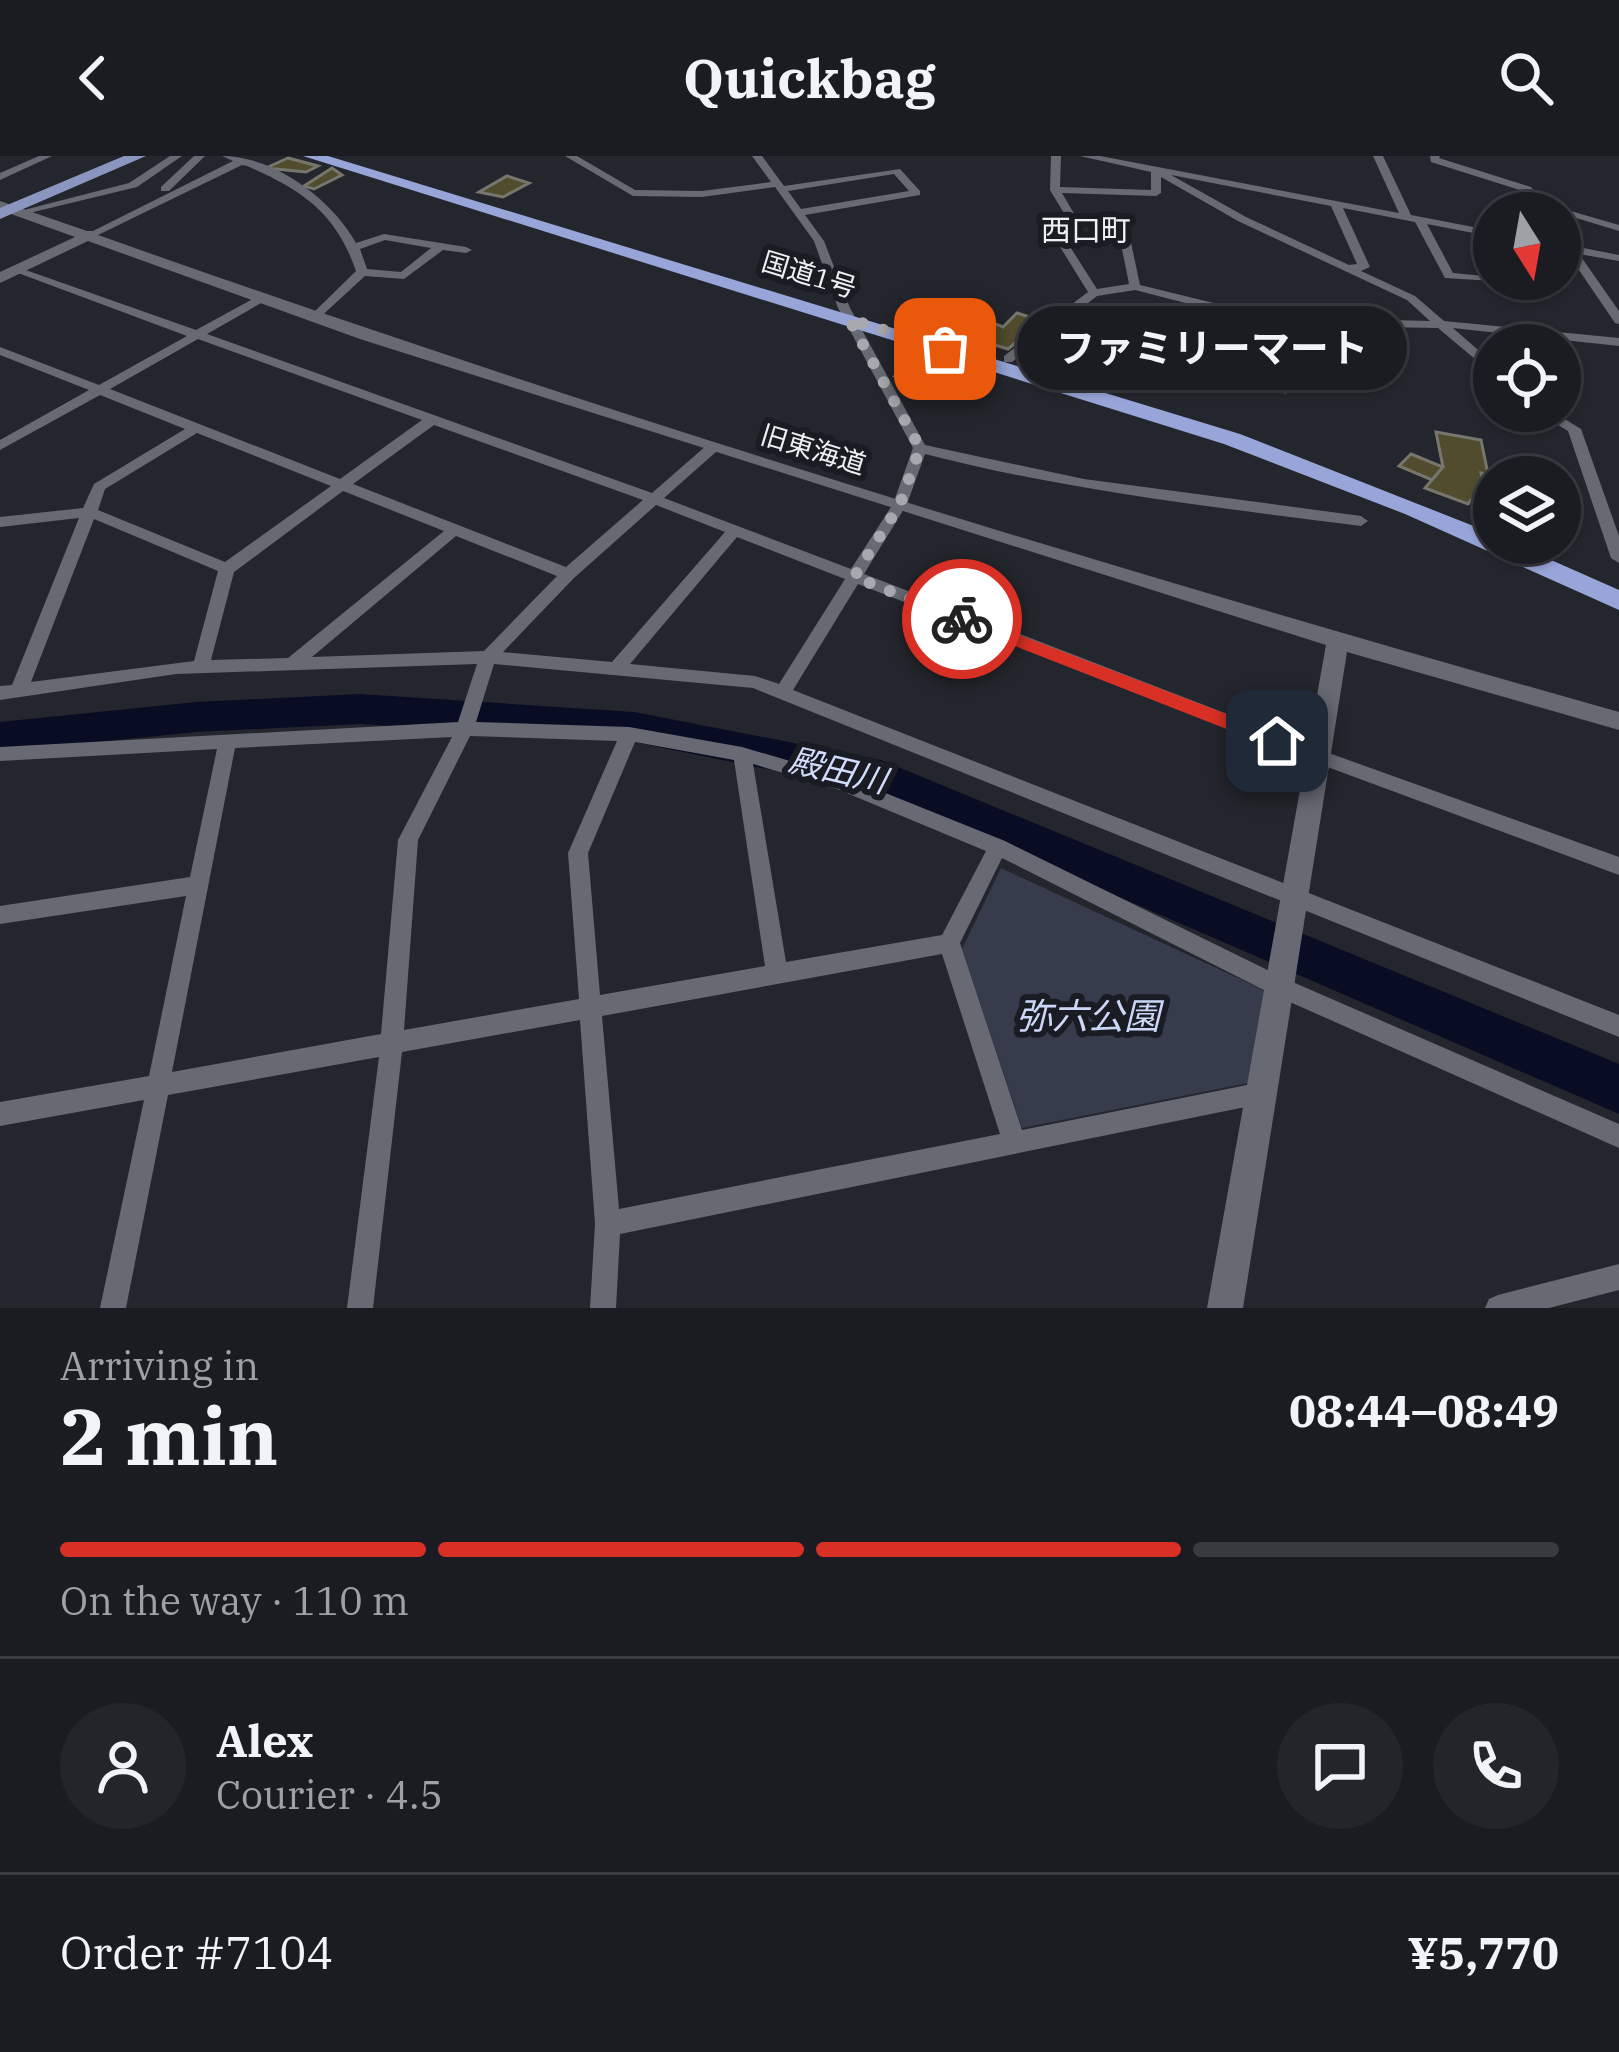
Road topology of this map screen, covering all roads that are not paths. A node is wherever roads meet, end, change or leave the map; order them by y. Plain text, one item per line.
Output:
1 (46, 156) edge
2 (119, 156) edge
3 (138, 156) edge
4 (178, 156) edge
5 (200, 156) edge
6 (227, 156) edge
7 (310, 156) edge
8 (340, 156) edge
9 (570, 156) edge
10 (757, 156) edge
11 (1056, 156) edge
12 (1085, 156) edge
13 (1378, 156) edge
14 (1435, 156) edge
15 (248, 159) edge
16 (1156, 171) junction
17 (0, 177) edge
18 (779, 187) junction
19 (1055, 190) junction
20 (1529, 192) edge
21 (155, 202) junction
22 (1336, 205) junction
23 (6, 209) edge
24 (799, 213) junction
25 (1413, 219) junction
26 (1581, 219) edge
27 (1073, 220) junction
28 (1619, 228) edge
29 (1473, 230) edge
30 (92, 234) junction
31 (439, 247) junction
32 (356, 248) junction
33 (466, 250) dead end
34 (1581, 251) edge
35 (1619, 258) edge
36 (1348, 268) junction
37 (1581, 269) edge
38 (362, 272) junction
39 (8, 274) edge
40 (1473, 277) edge
41 (1135, 287) junction
42 (1094, 293) junction
43 (264, 297) junction
44 (847, 314) junction
45 (316, 317) junction
46 (1619, 320) edge
47 (1441, 324) junction
48 (1473, 329) edge
49 (196, 336) junction
50 (1581, 341) edge
51 (1619, 342) edge
52 (0, 351) edge
53 (1473, 352) edge
54 (1008, 359) junction
55 (97, 392) junction
56 (430, 421) junction
57 (194, 429) junction
58 (1575, 432) edge
59 (0, 446) edge
60 (712, 448) junction
61 (920, 448) junction
62 (339, 485) junction
63 (654, 499) junction
64 (900, 504) junction
65 (90, 512) junction
66 (1473, 520) edge
67 (1360, 521) dead end
68 (4, 522) edge
69 (454, 530) junction
70 (735, 530) junction
71 (0, 540) edge
72 (1619, 558) edge
73 (1572, 564) edge
74 (227, 569) junction
75 (568, 574) junction
76 (854, 577) junction
77 (1619, 586) edge
78 (1619, 601) edge
79 (1338, 641) junction
80 (291, 665) junction
81 (483, 665) junction
82 (201, 667) junction
83 (616, 669) junction
84 (784, 690) junction
85 (10, 692) edge
86 (1619, 721) edge
87 (466, 724) junction
88 (628, 734) junction
89 (228, 740) junction
90 (742, 754) junction
91 (1320, 757) junction
92 (3, 760) edge
93 (998, 847) junction
94 (1619, 866) edge
95 (198, 885) junction
96 (1294, 901) junction
97 (0, 915) edge
98 (949, 943) junction
99 (777, 974) junction
100 (1280, 987) junction
101 (588, 1007) junction
102 (1619, 1026) edge
103 (392, 1041) junction
104 (157, 1082) junction
105 (1262, 1094) junction
106 (0, 1114) edge
107 (1619, 1136) edge
108 (1014, 1142) junction
109 (608, 1224) junction
110 (1619, 1277) edge
111 (113, 1308) edge
112 (360, 1308) edge
113 (603, 1308) edge
114 (1225, 1308) edge
115 (1498, 1308) edge

1 - 17 street
2 - 23 main road
3 - 23 main road
4 - 23 street
5 - 21 street
6 - 15 street
7 - 44 highway, 国道1号
8 - 44 highway, 国道1号
9 - 18 street
10 - 18 street
11 - 19 street
12 - 16 street
13 - 25 street
14 - 20 street
15 - 21 street
15 - 32 street
16 - 19 street
16 - 22 street
16 - 36 street
18 - 24 street
18 - 24 street
19 - 27 street
21 - 30 street
22 - 25 street
22 - 36 street
23 - 30 street, 旧東海道
24 - 44 street
25 - 29 street
25 - 40 street
26 - 28 street
27 - 41 street
27 - 42 street
30 - 39 street
30 - 43 street, 旧東海道
31 - 32 street
31 - 33 street
31 - 38 street
32 - 38 street
34 - 35 street
36 - 47 street
37 - 46 street
38 - 45 street
39 - 49 street
41 - 42 street
41 - 47 street
42 - 54 street
43 - 45 street, 旧東海道
43 - 49 street
44 - 54 highway, 国道1号
44 - 61 street
44 - 78 highway, 国道1号
45 - 60 street, 旧東海道
47 - 48 street
47 - 53 street
49 - 55 street
49 - 56 street
50 - 51 street
52 - 55 street
54 - 66 highway, 国道1号
55 - 57 street
55 - 59 street
56 - 62 street
56 - 63 street
57 - 62 street
57 - 65 street
58 - 72 street
60 - 63 street
60 - 64 street, 旧東海道
61 - 64 street
61 - 67 street
62 - 69 street
62 - 74 street
63 - 70 street
63 - 75 street
64 - 76 street
64 - 79 street, 旧東海道
65 - 68 street
65 - 74 street
65 - 85 street
68 - 71 street
69 - 75 street
69 - 80 street
70 - 76 street
70 - 83 street
73 - 77 highway
74 - 82 street
75 - 81 street
76 - 84 street
76 - 91 street
79 - 86 street, 旧東海道
79 - 91 street
80 - 81 street
80 - 82 street
81 - 83 street
81 - 87 street
82 - 85 street
83 - 84 street
84 - 96 street
87 - 88 street
87 - 89 street
87 - 103 street
88 - 90 street
88 - 101 street
89 - 92 street
89 - 95 street
90 - 93 street
90 - 99 street
91 - 94 street
91 - 96 street
93 - 98 street
93 - 100 street
95 - 97 street
95 - 104 street
96 - 100 street
96 - 102 street
98 - 99 street
98 - 108 street
99 - 101 street
100 - 105 street
100 - 107 street
101 - 103 street
101 - 109 street
103 - 104 street
103 - 112 street
104 - 106 street
104 - 111 street
105 - 108 street
105 - 114 street
108 - 109 street
109 - 113 street
110 - 115 street

